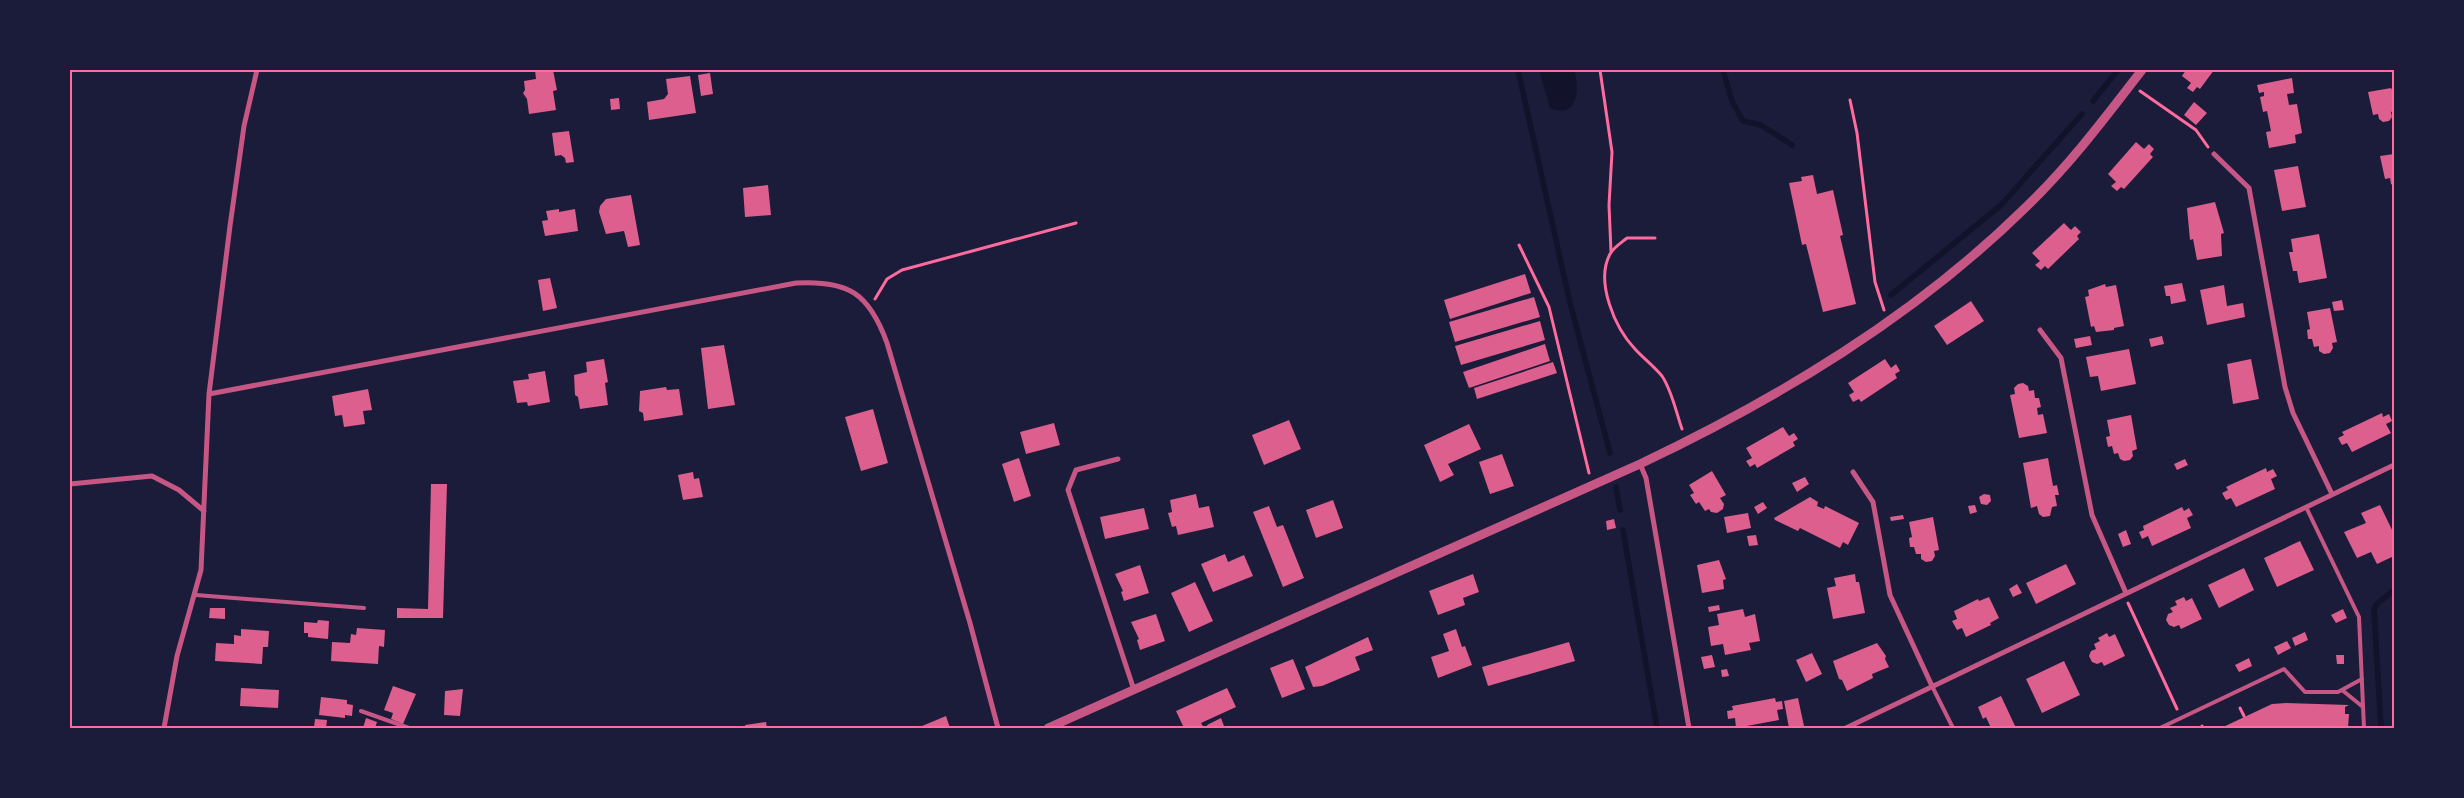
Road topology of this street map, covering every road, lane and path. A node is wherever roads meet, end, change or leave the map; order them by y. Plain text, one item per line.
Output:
1 (257, 70) edge
2 (1600, 70) edge
3 (2142, 70) edge
4 (2140, 90) dead end
5 (1850, 100) dead end
6 (2214, 154) joint
7 (1076, 223) dead end
8 (1655, 238) dead end
9 (1520, 245) dead end
10 (1611, 253) junction
11 (870, 309) junction
12 (1889, 320) junction
13 (2040, 330) dead end
14 (209, 394) junction
15 (1687, 442) junction
16 (1118, 459) dead end
17 (1640, 464) junction
18 (2394, 465) edge
19 (1854, 472) dead end
20 (70, 484) edge
21 (1592, 486) junction
22 (2332, 494) junction
23 (2306, 507) junction
24 (204, 511) junction
25 (2126, 593) junction
26 (196, 595) junction
27 (364, 608) dead end
28 (2362, 679) junction
29 (1932, 686) junction
30 (1134, 690) junction
31 (2342, 690) junction
32 (2363, 707) junction
33 (2240, 708) dead end
34 (361, 711) dead end
35 (2244, 716) dead end
36 (2182, 718) junction
37 (164, 728) edge
38 (409, 728) edge
39 (998, 728) edge
40 (1048, 728) edge
41 (1688, 728) edge
42 (1846, 728) edge
43 (1953, 728) edge
44 (2160, 728) edge
45 (2364, 728) edge

1 - 14 street
2 - 10 path
3 - 12 street
4 - 6 path
5 - 12 path
6 - 22 street
7 - 11 path
8 - 10 path
9 - 21 path
10 - 15 path
11 - 14 street
11 - 39 street
12 - 15 street
13 - 25 street
14 - 24 street
15 - 17 street
16 - 30 street
17 - 21 street
17 - 41 street
18 - 22 street
19 - 29 street
20 - 24 street
21 - 30 street
22 - 23 street
23 - 25 street
23 - 28 lane
24 - 26 street
25 - 29 street
25 - 36 path
26 - 27 lane
26 - 37 street
28 - 31 lane
28 - 32 lane
29 - 42 street
29 - 43 lane
30 - 40 street
31 - 32 lane
31 - 36 lane
32 - 45 lane
33 - 35 path
34 - 38 lane
36 - 44 lane

